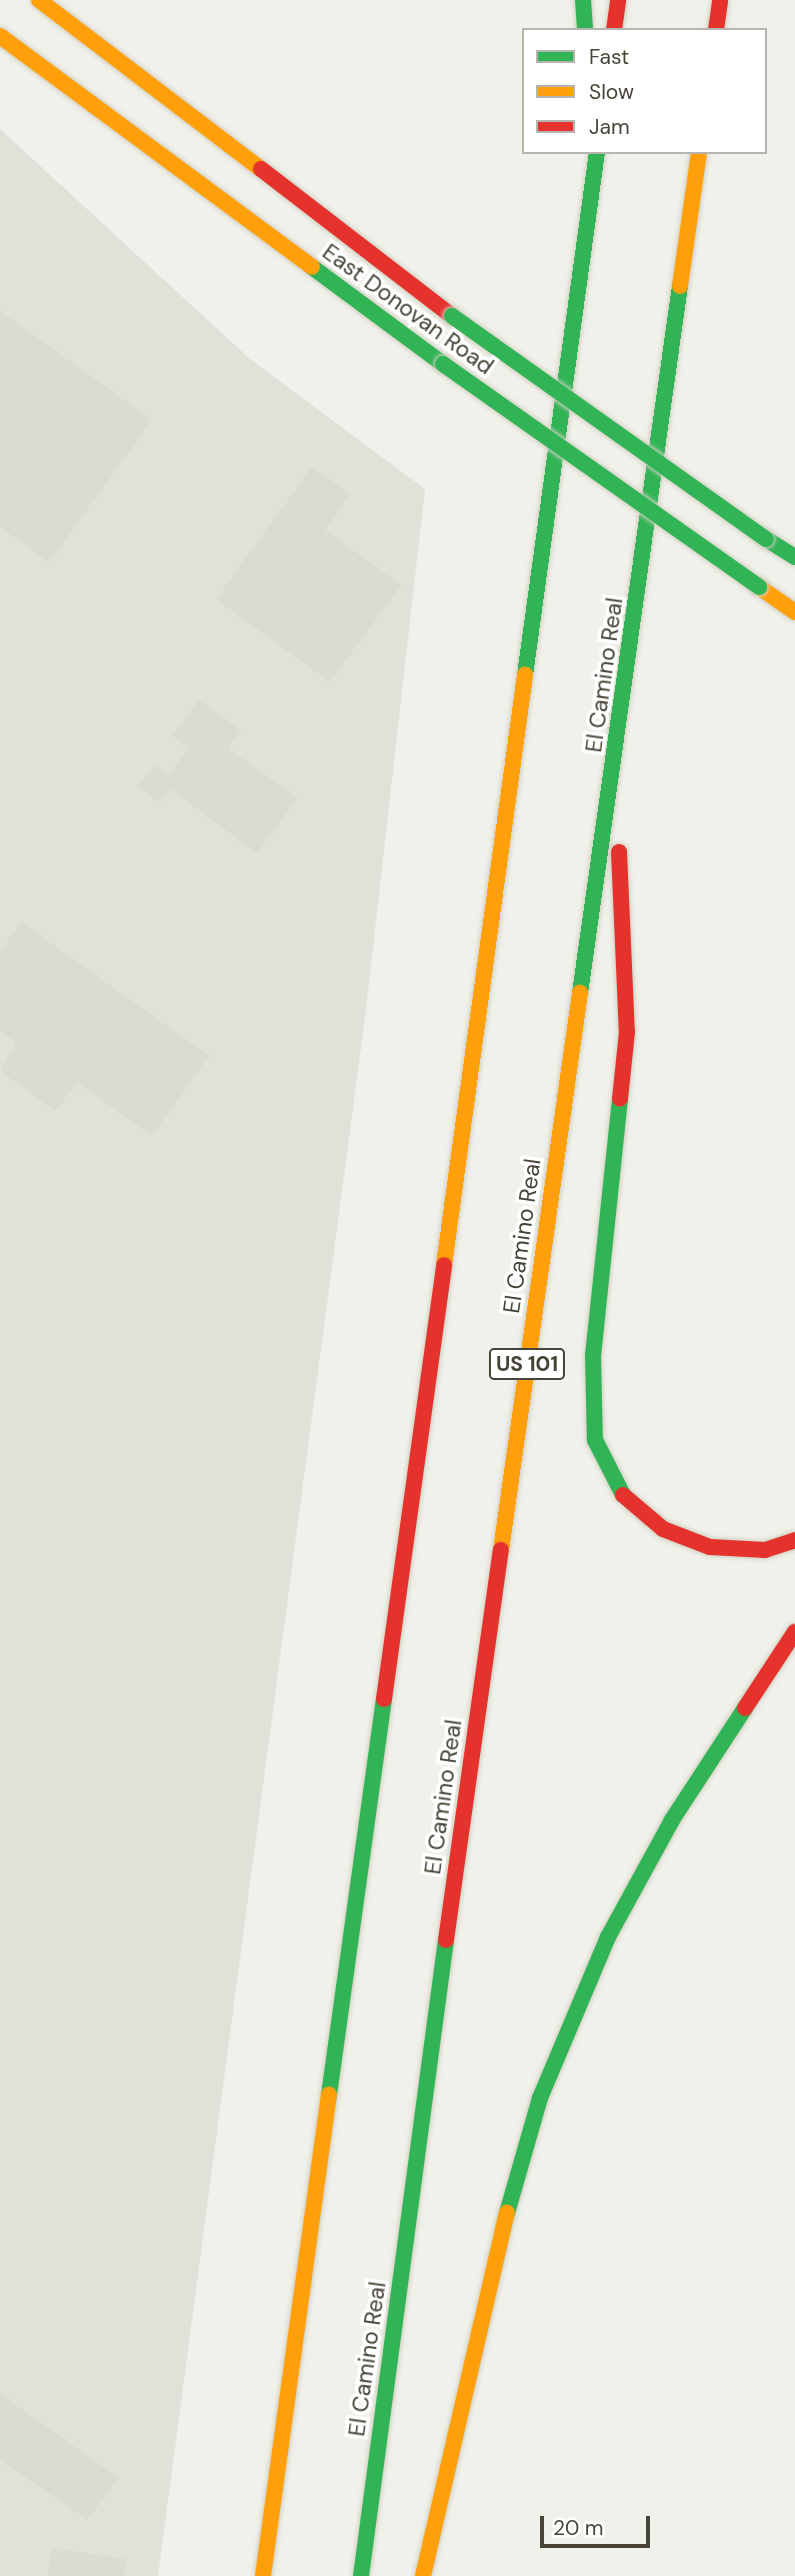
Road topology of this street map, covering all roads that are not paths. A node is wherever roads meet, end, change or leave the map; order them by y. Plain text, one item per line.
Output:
1 (39, 0) edge
2 (583, 0) edge
3 (618, 0) edge
4 (720, 0) edge
5 (585, 28) edge
6 (614, 28) edge
7 (716, 28) edge
8 (0, 36) edge
9 (699, 154) edge
10 (595, 156) edge
11 (795, 557) edge
12 (795, 612) edge
13 (615, 764) junction
14 (795, 1540) edge
15 (795, 1632) edge
16 (263, 2576) edge
17 (361, 2576) edge
18 (423, 2576) edge

1 - 11 main road, East Donovan Road, bridge
2 - 5 main road
3 - 6 main road
4 - 7 main road
8 - 12 main road, East Donovan Road, bridge
9 - 13 main road, El Camino Real / US 101
10 - 16 main road
13 - 14 main road
13 - 17 main road, El Camino Real / US 101
15 - 18 main road

